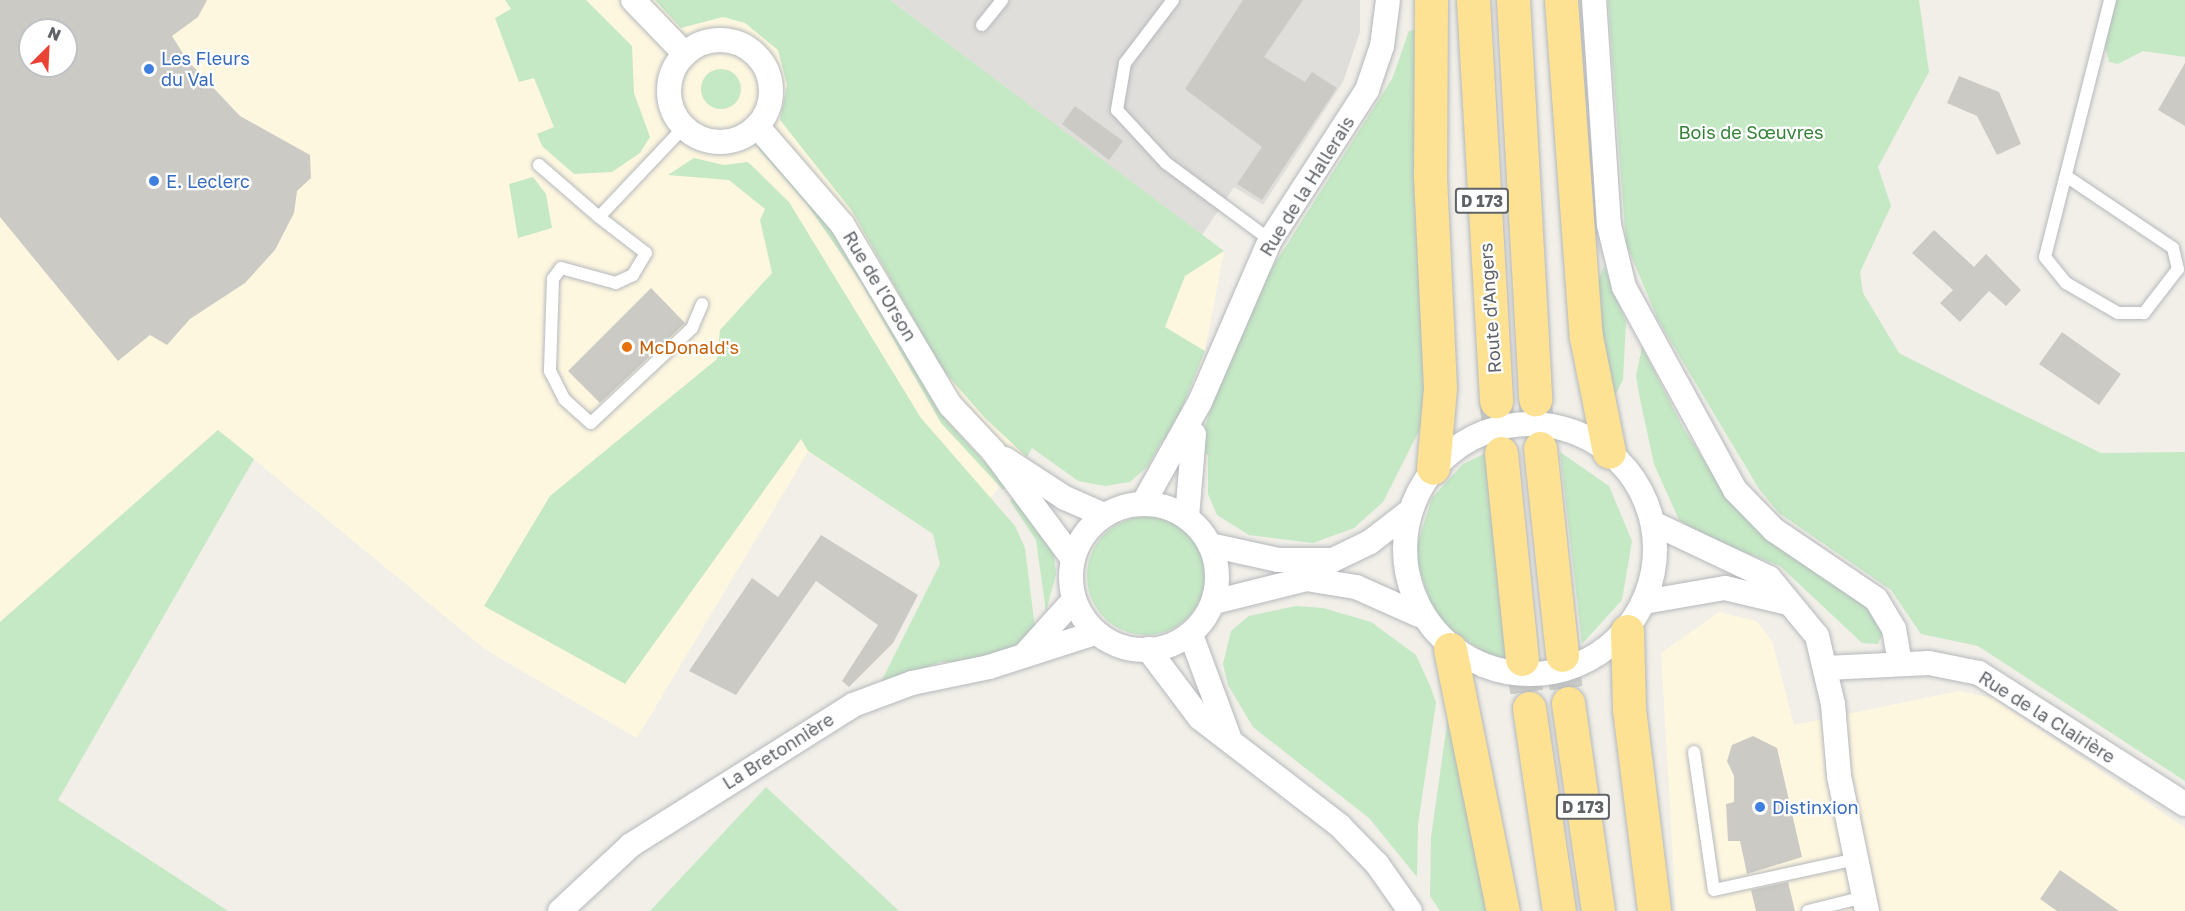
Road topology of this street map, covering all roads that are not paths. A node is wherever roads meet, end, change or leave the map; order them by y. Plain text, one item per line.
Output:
1 (633, 0) edge
2 (1002, 0) edge
3 (1173, 0) edge
4 (1388, 0) edge
5 (1431, 0) edge
6 (1473, 0) edge
7 (1513, 0) edge
8 (1561, 0) edge
9 (1594, 0) edge
10 (2110, 0) edge
11 (982, 25) dead end
12 (685, 54) junction
13 (684, 126) junction
14 (757, 126) junction
15 (539, 165) dead end
16 (2066, 176) junction
17 (599, 217) junction
18 (1270, 240) junction
19 (702, 304) dead end
20 (1534, 399) tunnel mouth
21 (1496, 401) tunnel mouth
22 (1200, 402) junction
23 (1540, 448) tunnel mouth
24 (993, 451) junction
25 (1609, 452) junction
26 (1501, 453) tunnel mouth
27 (1433, 468) junction
28 (1144, 502) junction
29 (1409, 512) junction
30 (1104, 515) junction
31 (1186, 517) junction
32 (1655, 524) junction
33 (1210, 545) junction
34 (1073, 559) junction
35 (1072, 602) junction
36 (1214, 602) junction
37 (1644, 602) junction
38 (1794, 605) junction
39 (1419, 615) junction
40 (1627, 631) junction
41 (1095, 633) junction
42 (1191, 635) junction
43 (1450, 648) junction
44 (1148, 649) junction
45 (1027, 652) junction
46 (1562, 655) tunnel mouth
47 (1522, 659) tunnel mouth
48 (1900, 663) junction
49 (1826, 668) junction
50 (1568, 703) tunnel mouth
51 (1529, 708) tunnel mouth
52 (1234, 748) junction
53 (1694, 752) dead end
54 (2185, 804) edge
55 (1856, 860) junction
56 (1866, 904) edge
57 (1794, 906) dead end
58 (1808, 909) edge
59 (560, 911) edge
60 (1410, 911) edge
61 (1503, 911) edge
62 (1559, 911) edge
63 (1598, 911) edge
64 (1654, 911) edge

1 - 12 street
2 - 11 lane
3 - 18 lane
4 - 18 street, Rue de la Hallerais
5 - 27 highway
6 - 21 highway, Route d'Angers / D 173
7 - 20 highway, D 173
8 - 25 highway
9 - 48 street
10 - 16 lane
12 - 13 street
12 - 14 street
13 - 14 street
13 - 17 lane
14 - 24 street, Rue de l'Orson
15 - 17 lane
16 - 16 lane
17 - 19 lane
18 - 22 street, Rue de la Hallerais
22 - 28 street, Rue de la Hallerais
22 - 31 street, Rue de la Hallerais
23 - 46 highway
24 - 30 street, Rue de l'Orson
24 - 34 street, Rue de l'Orson
25 - 27 street
25 - 32 street
26 - 47 highway
27 - 29 street
28 - 30 street
28 - 31 street
29 - 33 street
29 - 39 street
30 - 34 street
31 - 33 street
32 - 37 street
32 - 38 street
33 - 36 street
34 - 35 street
35 - 41 street
35 - 45 street, La Bretonnière
36 - 39 street
36 - 42 street
37 - 38 street
37 - 40 street
38 - 49 street
39 - 43 street
40 - 43 street
40 - 64 highway
41 - 44 street
41 - 45 street, La Bretonnière
42 - 44 street
42 - 52 street
43 - 61 highway
44 - 52 street
45 - 59 street, La Bretonnière
48 - 49 street, Rue de la Clairière
48 - 54 street, Rue de la Clairière
49 - 55 street
50 - 63 highway, D 173
51 - 62 highway, D 173
52 - 60 street
53 - 55 lane
55 - 56 street
56 - 58 lane
57 - 58 lane

